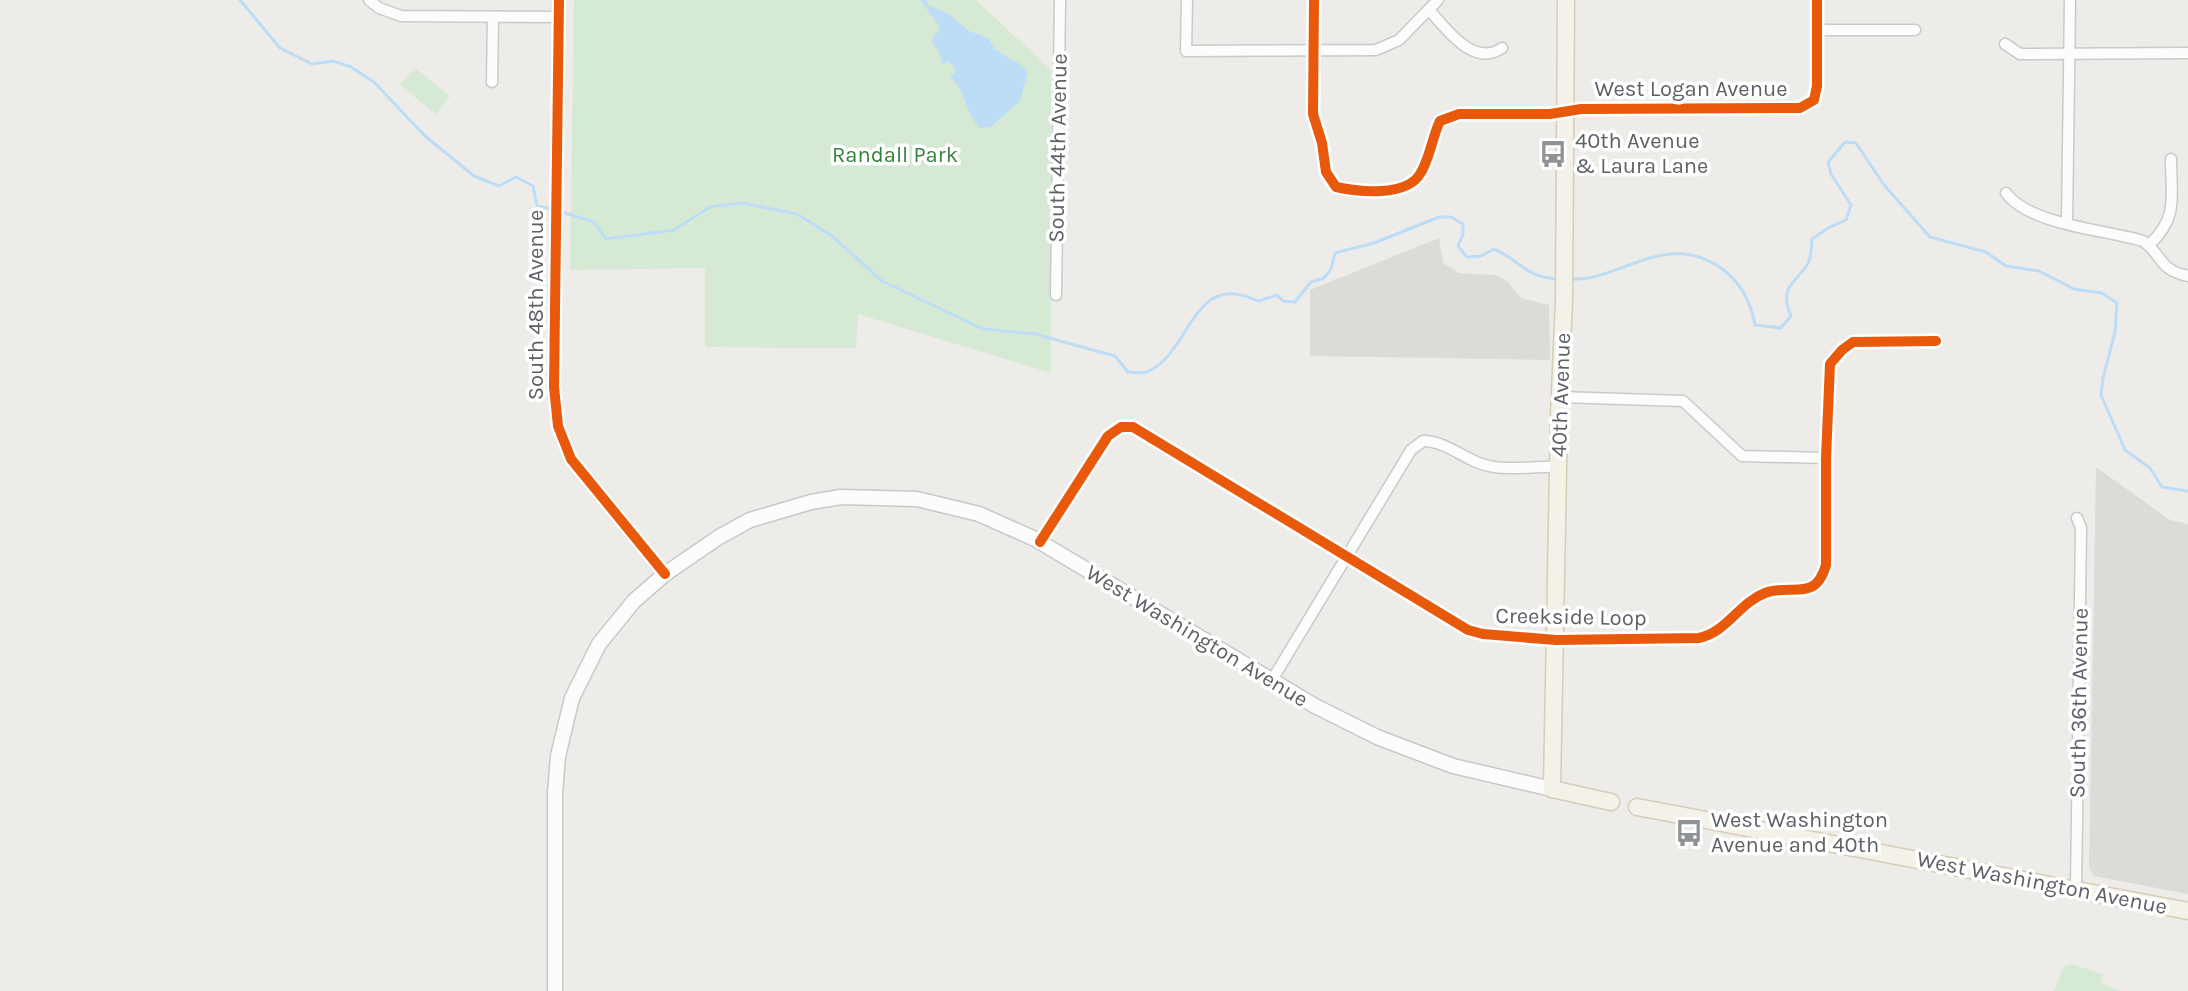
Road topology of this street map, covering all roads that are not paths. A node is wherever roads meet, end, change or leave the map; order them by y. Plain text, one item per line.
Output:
1 (369, 0) edge
2 (559, 0) edge
3 (1060, 0) edge
4 (1187, 0) edge
5 (1314, 0) edge
6 (1438, 0) edge
7 (1566, 0) edge
8 (1817, 0) edge
9 (2070, 0) edge
10 (1429, 10) junction
11 (493, 17) junction
12 (559, 17) junction
13 (1817, 30) junction
14 (1915, 30) dead end
15 (2005, 44) dead end
16 (1502, 48) dead end
17 (1314, 51) junction
18 (2188, 53) edge
19 (2069, 54) junction
20 (492, 82) dead end
21 (1565, 111) junction
22 (2171, 159) dead end
23 (2006, 193) dead end
24 (2067, 223) junction
25 (2149, 245) junction
26 (2188, 276) edge
27 (1056, 295) dead end
28 (1936, 341) dead end
29 (1560, 397) junction
30 (1826, 458) junction
31 (1558, 467) junction
32 (2077, 518) dead end
33 (1040, 542) junction
34 (1346, 556) junction
35 (665, 574) junction
36 (1556, 640) junction
37 (1272, 680) junction
38 (1552, 789) junction
39 (1611, 802) joint
40 (1637, 807) joint
41 (2076, 889) junction
42 (2188, 911) edge
43 (555, 991) edge

1 - 11 street
2 - 12 street, South 48th Avenue
3 - 27 street, South 44th Avenue
4 - 17 street
5 - 17 street
6 - 10 street
7 - 21 main road, 40th Avenue
8 - 13 street
9 - 19 street
10 - 16 street
10 - 17 street
11 - 12 street
11 - 20 street
12 - 35 street, South 48th Avenue
13 - 14 street
13 - 21 street, West Logan Avenue
15 - 19 street
17 - 21 street, West Logan Avenue
18 - 19 street
19 - 24 street
21 - 29 main road, 40th Avenue
22 - 25 street
23 - 24 street
24 - 25 street
25 - 26 street
28 - 30 street, Creekside Loop
29 - 30 street
29 - 31 main road, 40th Avenue
30 - 36 street, Creekside Loop
31 - 34 street
31 - 36 main road, 40th Avenue
32 - 41 street, South 36th Avenue
33 - 34 street, Creekside Loop
33 - 35 main road, West Washington Avenue
33 - 37 main road, West Washington Avenue
34 - 36 street, Creekside Loop
34 - 37 street
35 - 43 main road, West Washington Avenue
36 - 38 main road, 40th Avenue
37 - 38 main road, West Washington Avenue
38 - 39 main road, West Washington Avenue
39 - 40 main road, West Washington Avenue
40 - 41 main road, West Washington Avenue
41 - 42 main road, West Washington Avenue

